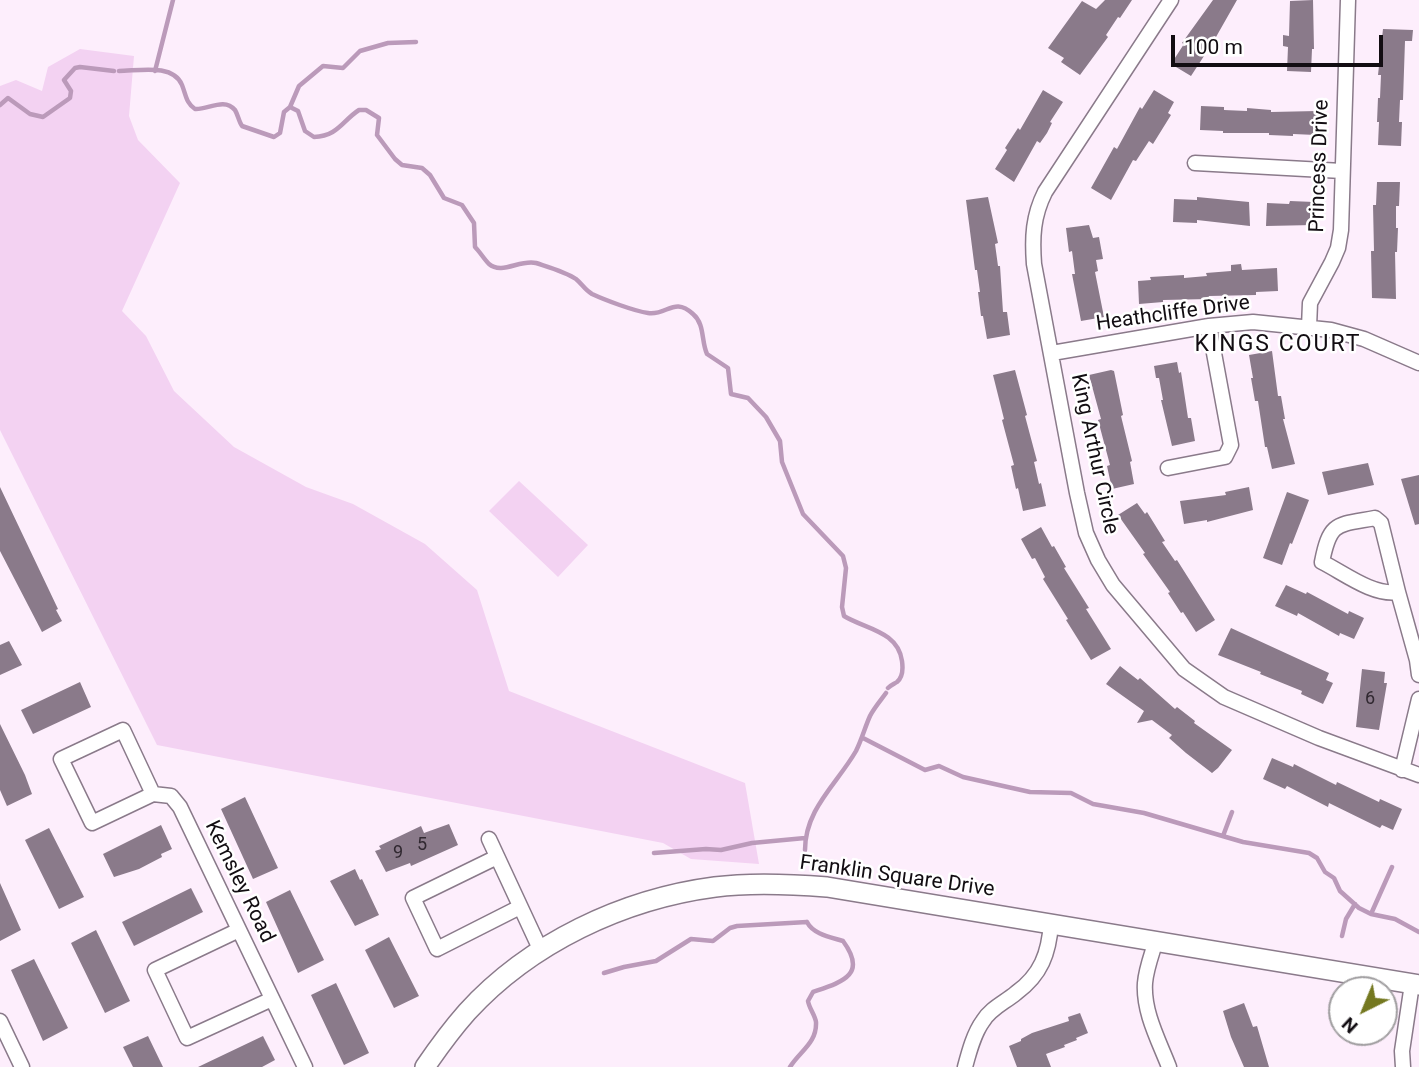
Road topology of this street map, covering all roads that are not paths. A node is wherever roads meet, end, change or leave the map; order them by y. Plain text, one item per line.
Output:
1 (1171, 0) edge
2 (1348, 0) edge
3 (1195, 163) dead end
4 (1342, 172) junction
5 (1209, 326) junction
6 (1310, 327) junction
7 (1052, 353) junction
8 (1419, 363) edge
9 (1168, 468) dead end
10 (1398, 593) junction
11 (1419, 675) edge
12 (1419, 699) edge
13 (1402, 770) junction
14 (1419, 775) edge
15 (153, 794) junction
16 (489, 839) dead end
17 (497, 857) junction
18 (520, 907) junction
19 (1051, 923) junction
20 (239, 930) junction
21 (1156, 940) junction
22 (541, 951) junction
23 (1416, 984) edge
24 (272, 999) junction
25 (0, 1021) edge
26 (22, 1067) edge
27 (305, 1067) edge
28 (425, 1067) edge
29 (965, 1067) edge
30 (1169, 1067) edge
31 (1403, 1067) edge

1 - 7 street, King Arthur Circle
2 - 4 street, Princess Drive
3 - 4 street
4 - 6 street, Princess Drive
5 - 6 street, Heathcliffe Drive
5 - 7 street, Heathcliffe Drive
5 - 9 street
6 - 8 street, Heathcliffe Drive
7 - 13 street, King Arthur Circle
10 - 10 street
10 - 11 street
12 - 13 street
13 - 14 street, King Arthur Circle
15 - 15 street
15 - 20 street, Kemsley Road
16 - 17 street
17 - 18 street
17 - 18 street
18 - 22 street
19 - 21 street, Franklin Square Drive
19 - 22 street, Franklin Square Drive
19 - 29 street
20 - 24 street, Kemsley Road
20 - 24 street
21 - 23 street, Franklin Square Drive
21 - 30 street
22 - 28 street, Franklin Square Drive
23 - 31 street
24 - 27 street, Kemsley Road
25 - 26 street

